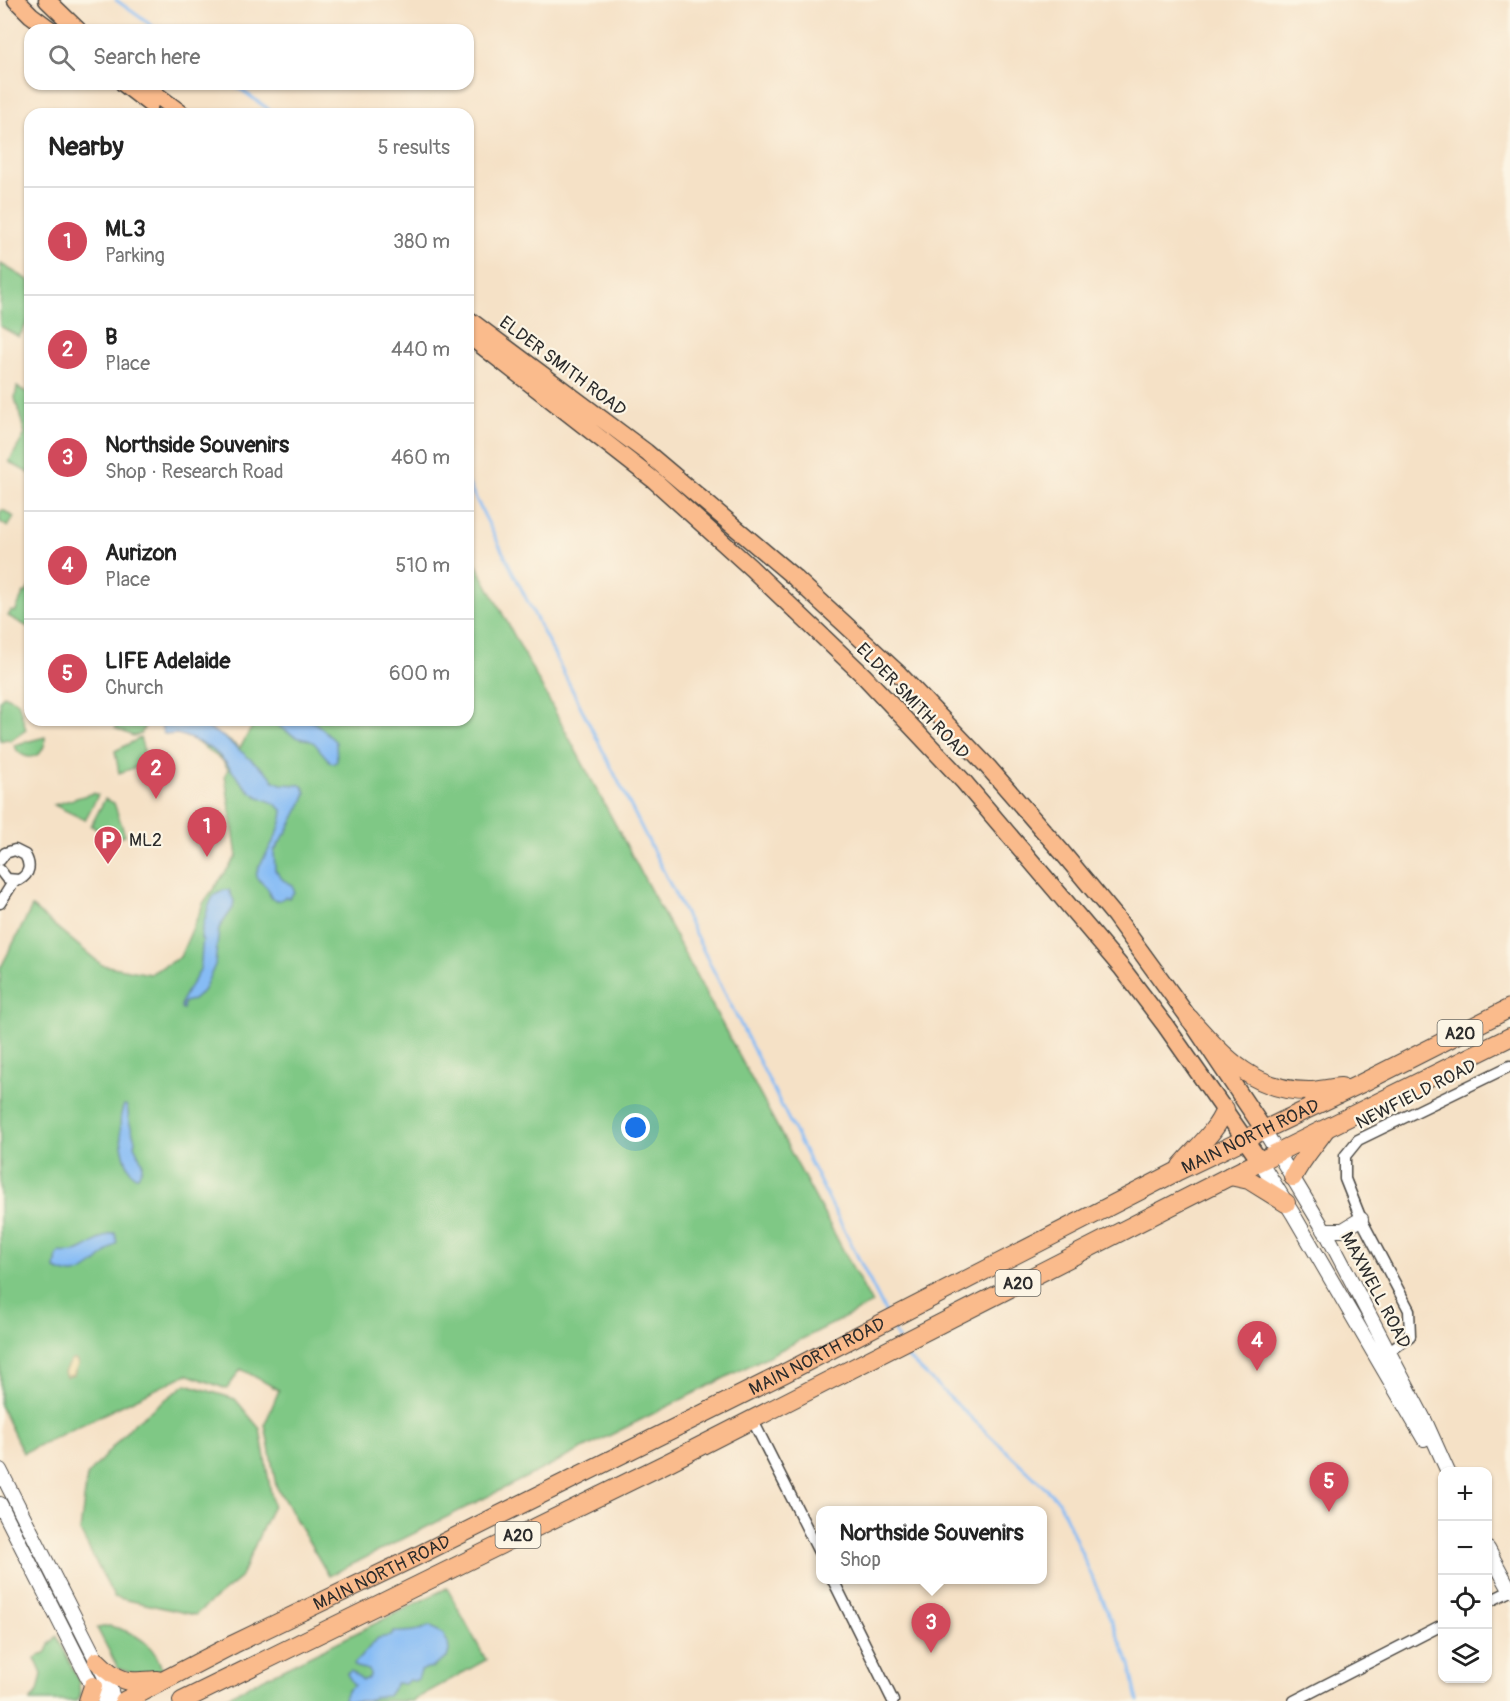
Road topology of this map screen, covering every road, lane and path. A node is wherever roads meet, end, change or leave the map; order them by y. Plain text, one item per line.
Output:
1 (16, 0) edge
2 (27, 0) edge
3 (47, 0) edge
4 (43, 24) edge
5 (53, 24) edge
6 (72, 24) edge
7 (132, 90) edge
8 (150, 90) edge
9 (155, 108) edge
10 (174, 108) edge
11 (474, 324) edge
12 (474, 340) edge
13 (751, 568) junction
14 (785, 569) junction
15 (790, 605) junction
16 (2, 855) edge
17 (0, 874) edge
18 (17, 880) junction
19 (0, 903) edge
20 (1510, 1008) edge
21 (1188, 1018) junction
22 (1510, 1037) edge
23 (1510, 1066) edge
24 (1360, 1084) junction
25 (1225, 1109) junction
26 (1326, 1128) junction
27 (1264, 1130) junction
28 (1246, 1139) junction
29 (1278, 1152) junction
30 (1260, 1161) junction
31 (1176, 1172) junction
32 (1230, 1176) junction
33 (1293, 1177) junction
34 (1286, 1203) junction
35 (1361, 1219) junction
36 (1324, 1230) junction
37 (1347, 1273) junction
38 (1332, 1281) junction
39 (1382, 1353) junction
40 (785, 1373) junction
41 (712, 1409) junction
42 (752, 1419) junction
43 (1443, 1467) edge
44 (0, 1470) edge
45 (0, 1504) edge
46 (816, 1546) edge
47 (1492, 1556) edge
48 (835, 1584) edge
49 (1510, 1590) edge
50 (1492, 1600) edge
51 (1438, 1628) edge
52 (97, 1661) junction
53 (163, 1680) junction
54 (90, 1694) edge
55 (181, 1700) edge
56 (106, 1701) edge
57 (114, 1701) edge
58 (123, 1701) edge
59 (893, 1701) edge
60 (1294, 1701) edge

1 - 4 main road
2 - 5 main road
3 - 6 main road
7 - 9 main road
8 - 10 main road
11 - 14 main road, ELDER SMITH ROAD
12 - 13 main road, ELDER SMITH ROAD
13 - 14 main road
13 - 15 main road, ELDER SMITH ROAD
14 - 15 main road
14 - 21 main road, ELDER SMITH ROAD
15 - 25 main road, ELDER SMITH ROAD
16 - 18 street
17 - 18 street
18 - 19 street
20 - 24 highway, MAIN NORTH ROAD / A20
21 - 24 highway
21 - 27 main road, ELDER SMITH ROAD
22 - 26 highway, MAIN NORTH ROAD / A20
23 - 35 street, NEWFIELD ROAD
24 - 27 highway, MAIN NORTH ROAD / A20
25 - 28 main road, ELDER SMITH ROAD
25 - 31 highway
26 - 29 highway, MAIN NORTH ROAD / A20
26 - 33 highway
27 - 28 highway, MAIN NORTH ROAD / A20
27 - 29 street, MAXWELL ROAD
28 - 30 main road, ELDER SMITH ROAD
28 - 31 highway, MAIN NORTH ROAD / A20
29 - 30 highway, MAIN NORTH ROAD / A20
29 - 33 street, MAXWELL ROAD
30 - 32 highway, MAIN NORTH ROAD / A20
30 - 34 street, MAXWELL ROAD
31 - 40 highway, MAIN NORTH ROAD / A20
32 - 34 highway
32 - 42 highway, MAIN NORTH ROAD / A20
33 - 36 street, MAXWELL ROAD
34 - 38 street, MAXWELL ROAD
35 - 36 street
35 - 39 street, NEWFIELD ROAD
36 - 37 street, MAXWELL ROAD
37 - 38 street
37 - 39 street, MAXWELL ROAD
38 - 39 street, MAXWELL ROAD
39 - 43 street, MAXWELL ROAD
40 - 41 highway, MAIN NORTH ROAD / A20
40 - 42 highway
41 - 42 highway
41 - 53 highway, MAIN NORTH ROAD / A20
42 - 46 street
42 - 55 highway, MAIN NORTH ROAD / A20
44 - 52 street
45 - 54 street
47 - 49 street
48 - 59 street
49 - 50 street
51 - 60 street
52 - 53 highway
52 - 57 street
53 - 58 highway, MAIN NORTH ROAD / A20
54 - 56 street

